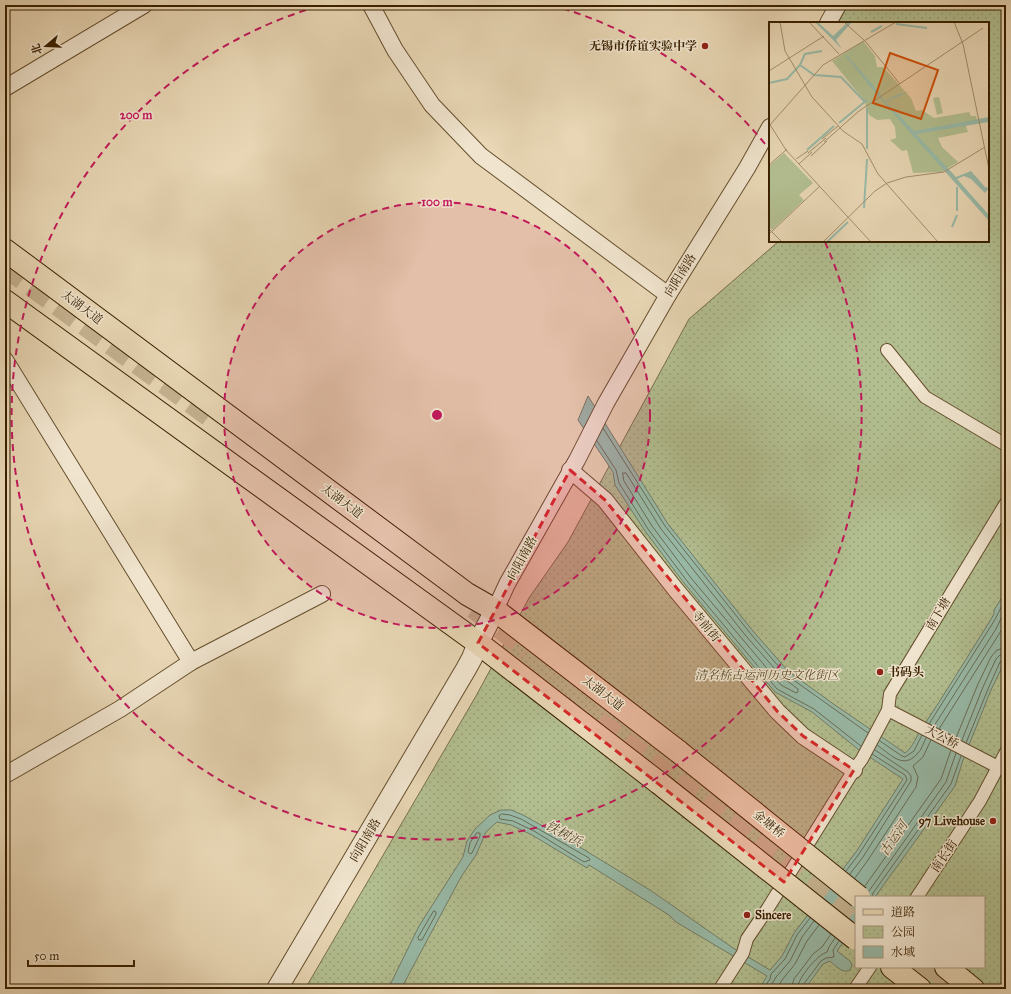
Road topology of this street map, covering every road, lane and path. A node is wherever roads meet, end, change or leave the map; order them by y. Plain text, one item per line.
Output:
1 (144, 5) edge
2 (371, 5) edge
3 (838, 5) edge
4 (829, 22) edge
5 (5, 88) edge
6 (769, 129) edge
7 (5, 250) edge
8 (668, 295) junction
9 (7, 305) edge
10 (887, 350) dead end
11 (5, 360) edge
12 (1006, 445) edge
13 (574, 465) junction
14 (1006, 503) edge
15 (322, 594) dead end
16 (496, 610) junction
17 (478, 643) junction
18 (191, 662) junction
19 (888, 710) junction
20 (679, 752) joint
21 (1006, 752) edge
22 (858, 764) junction
23 (998, 767) junction
24 (5, 775) edge
25 (858, 896) edge
26 (917, 896) edge
27 (855, 938) edge
28 (869, 968) edge
29 (893, 968) edge
30 (947, 968) edge
31 (276, 989) edge
32 (720, 989) edge
33 (855, 989) edge
34 (920, 989) edge
35 (973, 989) edge

1 - 5 street
2 - 8 street
3 - 4 street
6 - 8 street, 向阳南路
7 - 16 main road, 太湖大道
8 - 13 street, 向阳南路
9 - 17 main road
10 - 12 street
11 - 18 street
13 - 16 street, 向阳南路
13 - 22 street, 寺前街
14 - 19 street, 南下塘
15 - 18 street
16 - 17 street, 向阳南路
16 - 20 main road, 太湖大道
17 - 27 main road, bridge
17 - 31 street, 向阳南路
18 - 24 street
19 - 22 street, 南下塘
19 - 23 street, 大公桥
20 - 25 main road, 金塘桥, bridge
21 - 23 street, 南长街
22 - 32 street
23 - 26 street, 南长街
28 - 33 street
29 - 34 main road
30 - 35 main road

